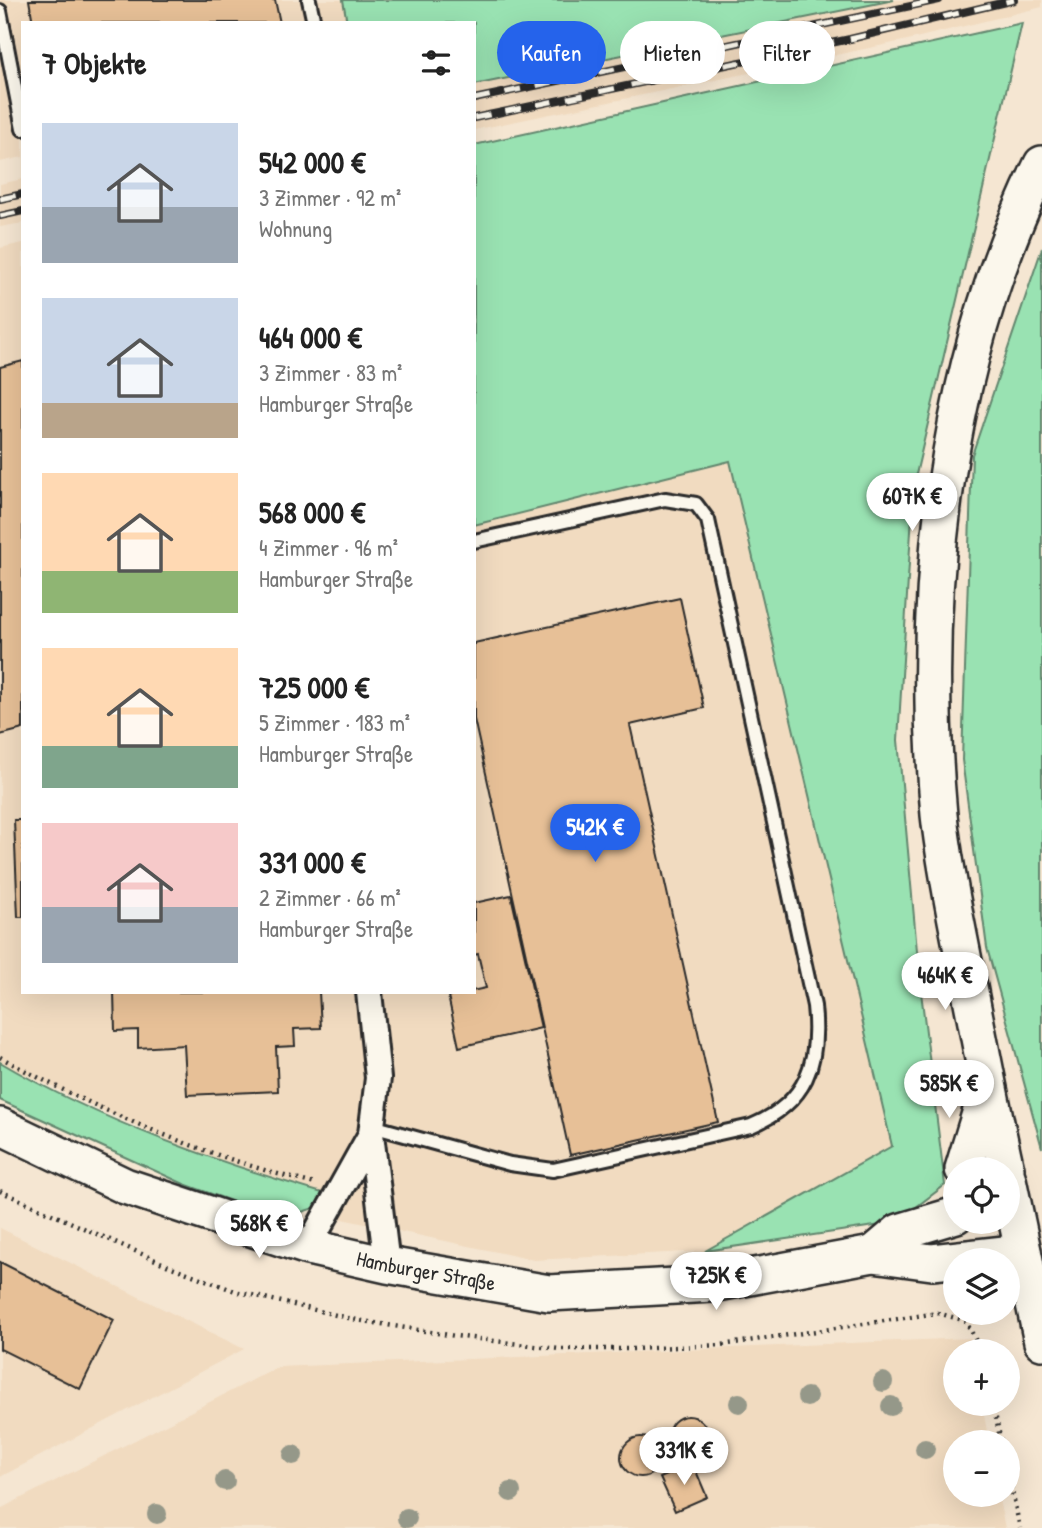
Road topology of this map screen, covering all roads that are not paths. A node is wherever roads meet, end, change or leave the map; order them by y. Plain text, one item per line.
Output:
1 (309, 0) edge
2 (0, 11) edge
3 (314, 21) edge
4 (21, 119) edge
5 (1042, 164) edge
6 (476, 541) edge
7 (369, 994) edge
8 (988, 1088) junction
9 (0, 1126) edge
10 (371, 1130) junction
11 (967, 1157) edge
12 (1003, 1157) edge
13 (943, 1218) edge
14 (1019, 1234) edge
15 (308, 1247) junction
16 (1023, 1252) junction
17 (873, 1254) junction
18 (387, 1265) junction
19 (1042, 1342) edge

1 - 3 lane
2 - 4 lane
5 - 8 main road
6 - 10 lane
7 - 10 street
8 - 11 main road
8 - 12 main road
9 - 15 main road, Hamburger Straße
10 - 15 street
10 - 18 street
13 - 17 main road, Hamburger Straße
14 - 16 main road
15 - 18 main road, Hamburger Straße
16 - 17 main road, Hamburger Straße
16 - 19 main road
17 - 18 main road, Hamburger Straße

